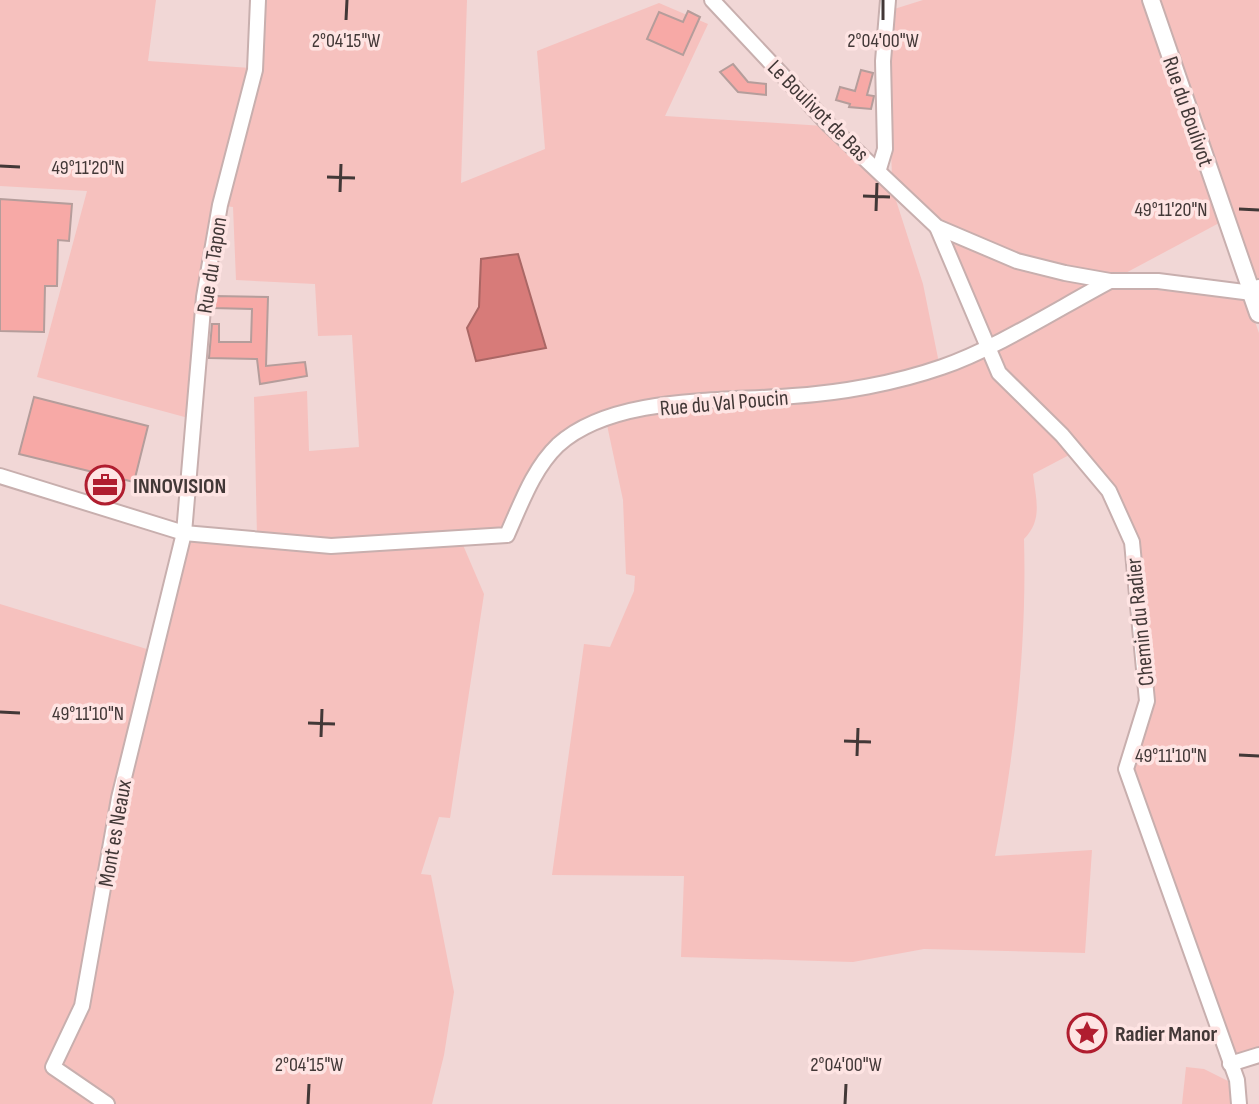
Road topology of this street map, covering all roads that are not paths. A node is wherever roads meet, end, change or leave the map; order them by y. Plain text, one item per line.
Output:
1 (258, 0) edge
2 (712, 0) edge
3 (888, 0) edge
4 (1151, 0) edge
5 (879, 169) junction
6 (937, 227) junction
7 (1110, 281) junction
8 (1255, 291) edge
9 (1259, 313) edge
10 (985, 346) junction
11 (0, 476) edge
12 (184, 533) junction
13 (1259, 1055) edge
14 (1230, 1064) junction
15 (107, 1104) edge
16 (1239, 1104) edge

1 - 12 street, Rue du Tapon
2 - 5 street, Le Boulivot de Bas
3 - 5 street
4 - 8 street, Rue du Boulivot
5 - 6 street, Le Boulivot de Bas
6 - 7 street, Le Boulivot de Bas
6 - 10 street, Chemin du Radier
7 - 8 street, Le Boulivot de Bas
7 - 10 street, Rue du Val Poucin
8 - 9 main road, Rue du Boulivot
10 - 12 street, Rue du Val Poucin
10 - 14 street, Chemin du Radier
11 - 12 street
12 - 15 street, Mont es Neaux
13 - 14 street
14 - 16 street, Chemin du Radier

